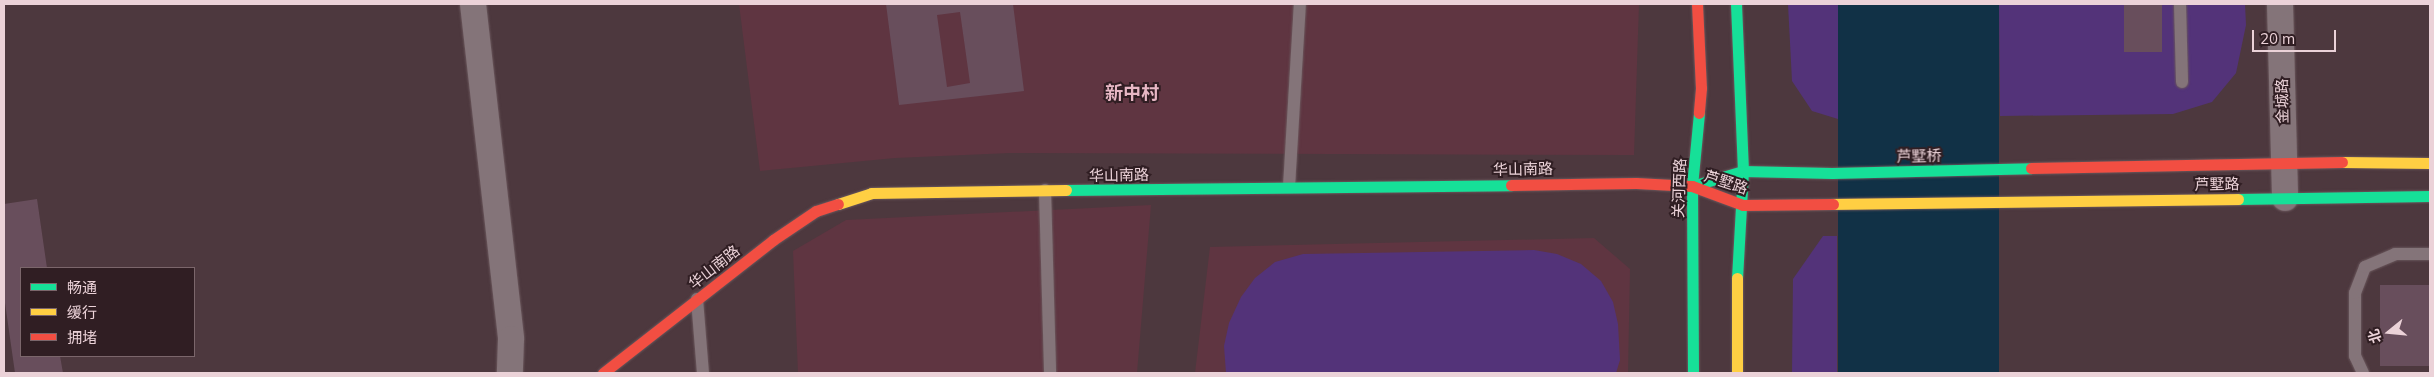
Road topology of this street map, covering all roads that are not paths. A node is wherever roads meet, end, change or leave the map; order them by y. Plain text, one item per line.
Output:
1 (473, 4) edge
2 (1300, 4) edge
3 (1697, 4) edge
4 (1736, 4) edge
5 (2180, 4) edge
6 (2280, 4) edge
7 (2182, 82) dead end
8 (2284, 162) junction
9 (2430, 163) edge
10 (2006, 169) joint
11 (1743, 171) junction
12 (1832, 173) joint
13 (1692, 186) junction
14 (1289, 187) junction
15 (1046, 190) junction
16 (2430, 196) edge
17 (2285, 198) junction
18 (1742, 205) junction
19 (2430, 254) edge
20 (697, 299) junction
21 (510, 373) edge
22 (603, 373) edge
23 (703, 373) edge
24 (1050, 373) edge
25 (1693, 373) edge
26 (1737, 373) edge
27 (2363, 373) edge

1 - 21 street
2 - 14 lane
3 - 13 main road, 关河西路
4 - 11 main road
5 - 7 lane
6 - 8 street, 金城路
8 - 9 main road, 芦墅路
8 - 10 main road, 芦墅路
8 - 17 street, 金城路
10 - 12 main road, 芦墅桥
11 - 12 main road, 芦墅路
11 - 13 main road, 芦墅路
11 - 18 main road
13 - 14 main road, 华山南路
13 - 18 main road, 芦墅路
13 - 25 main road, 关河西路
14 - 15 main road, 华山南路
15 - 20 main road, 华山南路
15 - 24 lane
16 - 17 main road, 芦墅路
17 - 18 main road, 芦墅路
18 - 26 main road
19 - 27 lane
20 - 22 main road, 华山南路
20 - 23 lane

